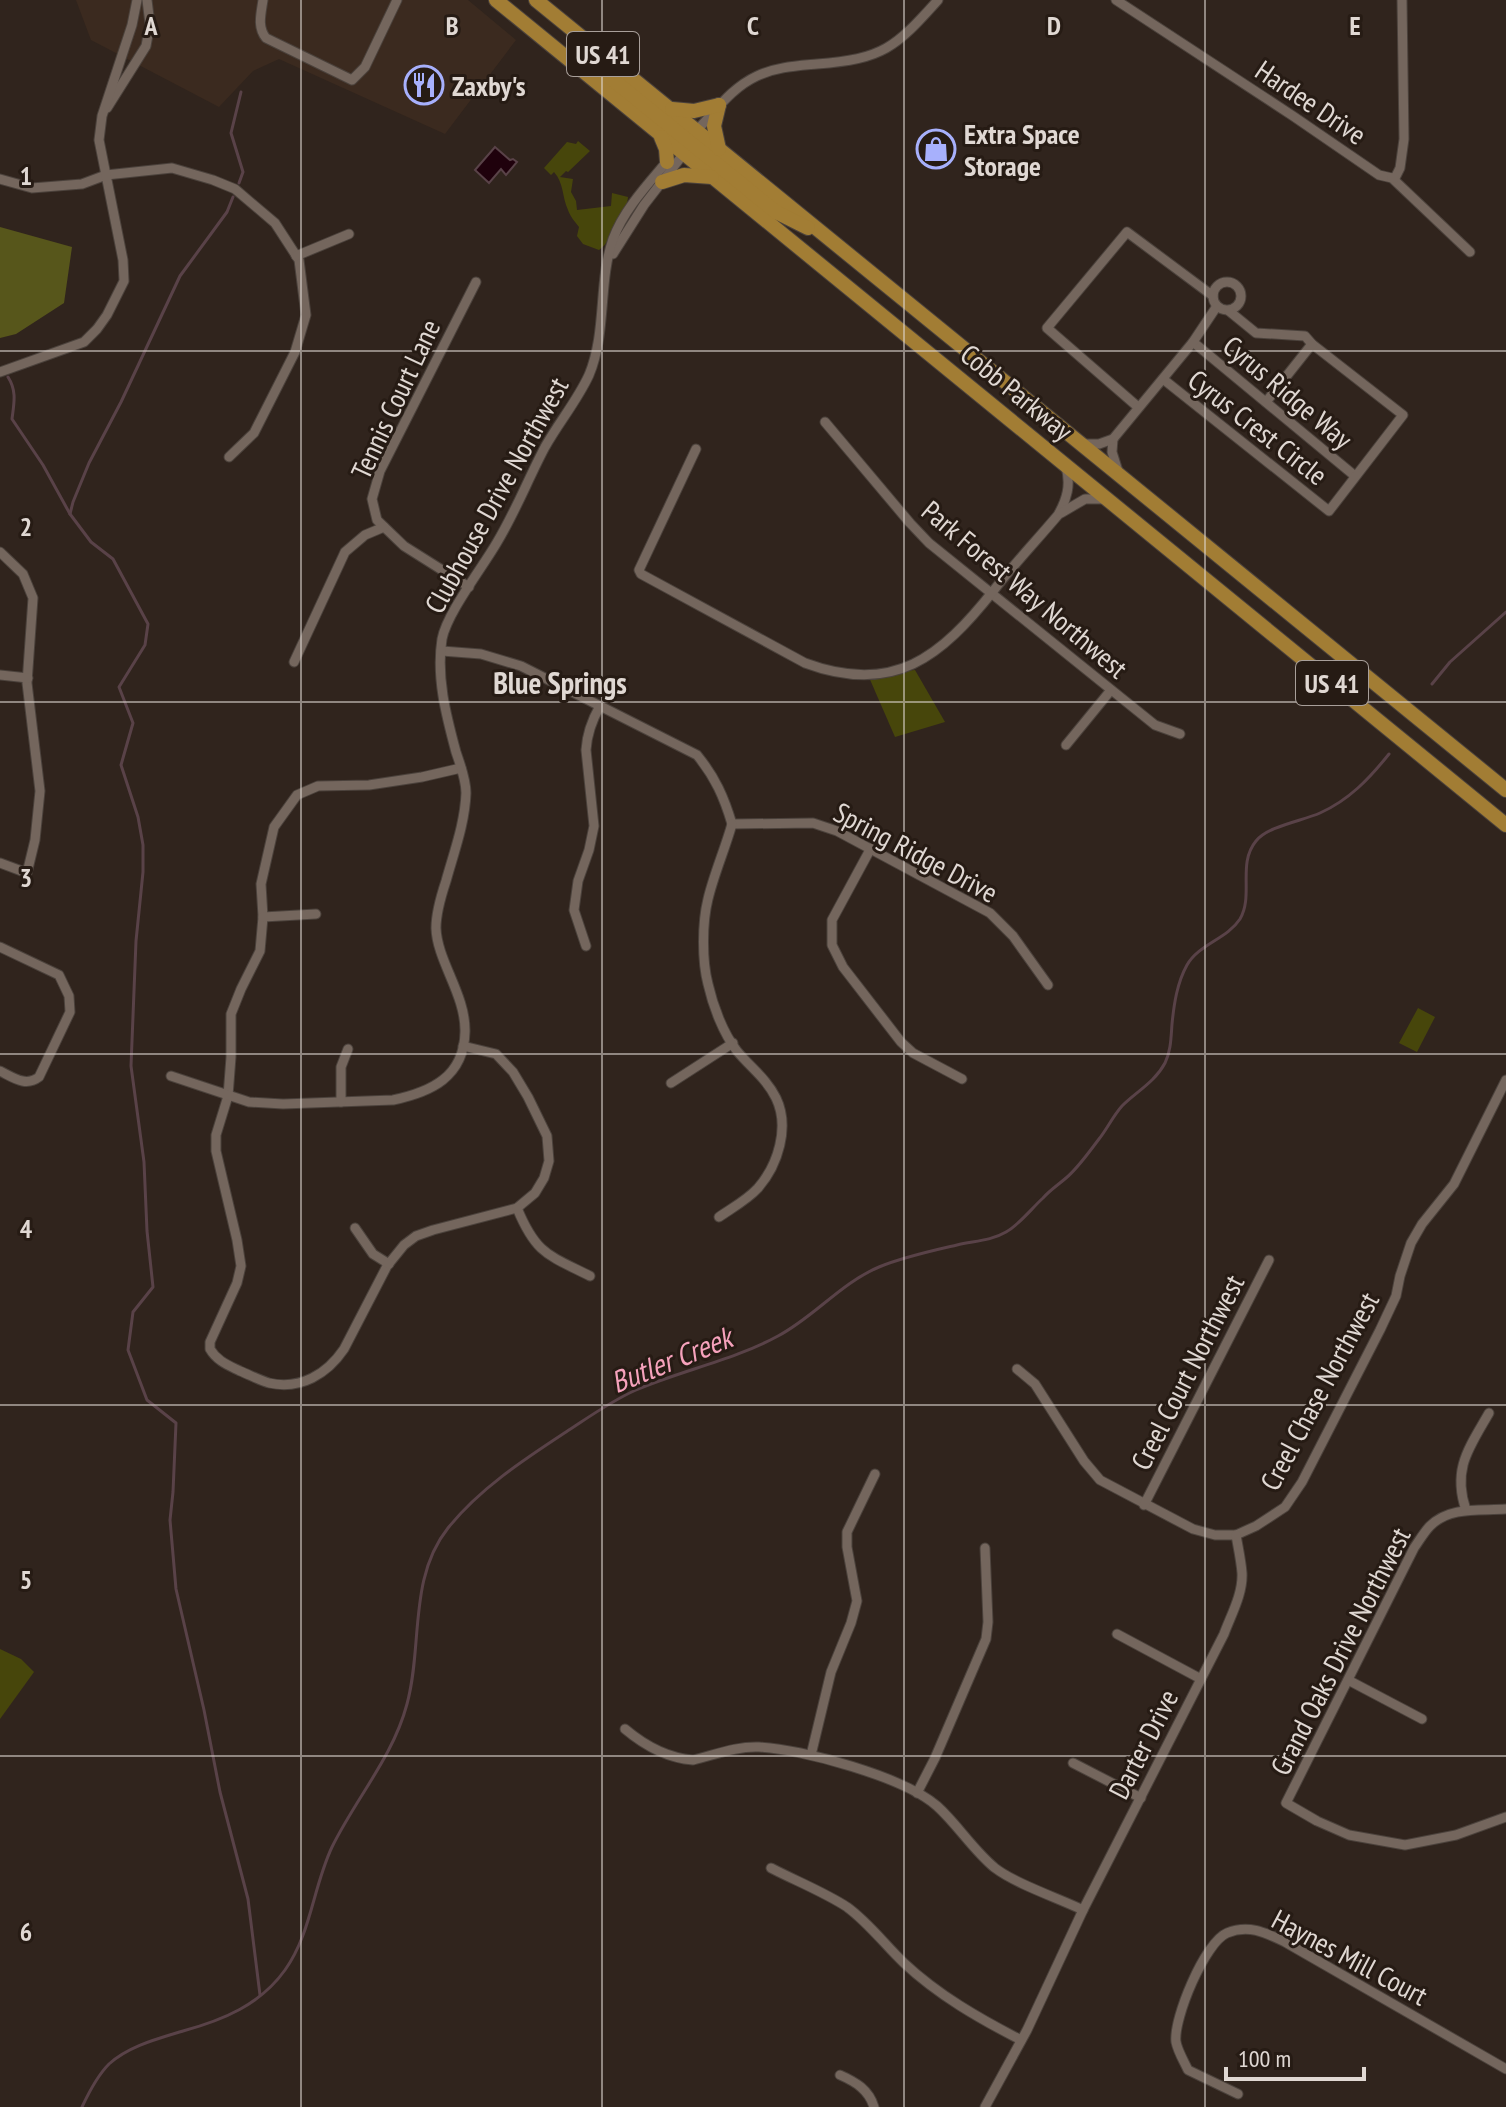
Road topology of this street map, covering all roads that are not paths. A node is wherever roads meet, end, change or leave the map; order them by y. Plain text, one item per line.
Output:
1 (137, 0) edge
2 (147, 0) edge
3 (263, 0) edge
4 (397, 0) edge
5 (496, 0) edge
6 (536, 0) edge
7 (938, 0) edge
8 (1116, 0) edge
9 (1402, 0) edge
10 (562, 54) junction
11 (719, 105) junction
12 (669, 109) junction
13 (102, 114) junction
14 (659, 133) junction
15 (687, 143) junction
16 (719, 149) junction
17 (667, 162) junction
18 (106, 175) junction
19 (713, 178) junction
20 (1392, 178) junction
21 (0, 179) edge
22 (662, 182) junction
23 (349, 234) dead end
24 (824, 235) junction
25 (1470, 252) dead end
26 (296, 256) junction
27 (609, 260) junction
28 (476, 282) dead end
29 (1215, 301) junction
30 (1229, 311) junction
31 (1193, 342) junction
32 (1312, 344) junction
33 (0, 372) edge
34 (1163, 379) junction
35 (1266, 402) junction
36 (1138, 407) junction
37 (825, 422) dead end
38 (1113, 439) junction
39 (1081, 443) junction
40 (696, 449) dead end
41 (229, 457) dead end
42 (1065, 465) junction
43 (1121, 476) junction
44 (1355, 476) junction
45 (1107, 499) junction
46 (1058, 515) junction
47 (384, 527) junction
48 (0, 552) edge
49 (469, 587) junction
50 (992, 593) junction
51 (442, 651) junction
52 (294, 662) dead end
53 (0, 675) edge
54 (28, 678) junction
55 (1111, 690) junction
56 (600, 706) junction
57 (1180, 734) dead end
58 (1066, 745) dead end
59 (461, 768) junction
60 (1506, 790) edge
61 (732, 824) junction
62 (1506, 825) edge
63 (871, 848) junction
64 (0, 863) edge
65 (316, 914) dead end
66 (263, 917) junction
67 (586, 946) dead end
68 (0, 947) edge
69 (1048, 985) dead end
70 (733, 1043) junction
71 (463, 1046) junction
72 (348, 1049) dead end
73 (0, 1071) edge
74 (171, 1076) dead end
75 (962, 1079) dead end
76 (1506, 1080) edge
77 (671, 1083) dead end
78 (228, 1096) junction
79 (341, 1102) junction
80 (517, 1208) junction
81 (719, 1217) dead end
82 (355, 1228) dead end
83 (1269, 1260) dead end
84 (389, 1264) junction
85 (590, 1276) dead end
86 (1017, 1369) dead end
87 (1489, 1413) dead end
88 (875, 1474) dead end
89 (1144, 1505) junction
90 (1506, 1509) edge
91 (1466, 1510) junction
92 (1236, 1535) junction
93 (985, 1548) dead end
94 (1117, 1634) dead end
95 (1201, 1679) junction
96 (1348, 1680) junction
97 (1422, 1719) dead end
98 (625, 1729) dead end
99 (811, 1755) junction
100 (1073, 1763) dead end
101 (917, 1793) junction
102 (1141, 1798) junction
103 (1506, 1817) edge
104 (771, 1868) dead end
105 (1083, 1910) junction
106 (1021, 2040) junction
107 (1506, 2069) edge
108 (840, 2075) dead end
109 (1238, 2094) dead end
110 (874, 2107) edge
111 (985, 2107) edge

1 - 13 street
2 - 13 street
3 - 4 street
5 - 10 main road, Cobb Parkway / US 41
6 - 12 main road, Cobb Parkway / US 41
7 - 11 street
8 - 20 street, Hardee Drive
9 - 20 street
10 - 14 main road, Cobb Parkway / US 41
10 - 15 main road
11 - 12 main road
11 - 15 street
11 - 16 main road
12 - 15 main road, Cobb Parkway / US 41
13 - 18 street
14 - 15 main road, Cobb Parkway / US 41
14 - 17 main road
15 - 16 main road, Cobb Parkway / US 41
15 - 17 street, Clubhouse Drive Northwest
15 - 19 main road, Cobb Parkway / US 41
15 - 22 street, Clubhouse Drive Northwest
15 - 24 main road
16 - 24 main road, Cobb Parkway / US 41
17 - 27 street, Clubhouse Drive Northwest
18 - 21 street
18 - 26 street
18 - 33 street
19 - 22 main road
19 - 42 main road, Cobb Parkway / US 41
20 - 25 street, Hardee Drive
22 - 27 street, Clubhouse Drive Northwest
23 - 26 street
24 - 39 main road, Cobb Parkway / US 41
26 - 41 street
27 - 49 street, Clubhouse Drive Northwest
28 - 47 street, Tennis Court Lane
29 - 30 street, Cyrus Crest Circle
29 - 30 street
29 - 31 street, Cyrus Crest Circle
29 - 36 street
30 - 32 street, Cyrus Crest Circle
31 - 34 street, Cyrus Crest Circle
31 - 35 street, Cyrus Ridge Way
32 - 35 street
32 - 44 street, Cyrus Crest Circle
34 - 36 street, Cyrus Crest Circle
34 - 44 street, Cyrus Crest Circle
35 - 44 street, Cyrus Ridge Way
36 - 38 street, Cyrus Crest Circle
37 - 50 street, Park Forest Way Northwest
38 - 39 street
38 - 43 street
39 - 43 main road, Cobb Parkway / US 41
40 - 50 street
42 - 45 main road, Cobb Parkway / US 41
42 - 46 street
43 - 60 main road, Cobb Parkway / US 41
45 - 46 street
45 - 62 main road, Cobb Parkway / US 41
46 - 50 street
47 - 49 street
47 - 52 street
48 - 54 street
49 - 51 street, Clubhouse Drive Northwest
50 - 55 street, Park Forest Way Northwest
51 - 56 street
51 - 59 street, Clubhouse Drive Northwest
53 - 54 street
54 - 64 street
55 - 57 street, Park Forest Way Northwest
55 - 58 street
56 - 61 street
56 - 67 street
59 - 66 street
59 - 71 street, Clubhouse Drive Northwest
61 - 63 street, Spring Ridge Drive
61 - 70 street
63 - 69 street, Spring Ridge Drive
63 - 75 street
65 - 66 street
66 - 78 street
68 - 73 street
70 - 77 street
70 - 81 street
71 - 79 street
71 - 80 street
72 - 79 street
74 - 78 street
76 - 92 street, Creel Chase Northwest
78 - 79 street
78 - 84 street
80 - 84 street
80 - 85 street
82 - 84 street
83 - 89 street, Creel Court Northwest
86 - 89 street
87 - 91 street
88 - 99 street
89 - 92 street
90 - 91 street
91 - 96 street, Grand Oaks Drive Northwest
92 - 95 street, Darter Drive
93 - 101 street
94 - 95 street
95 - 102 street, Darter Drive
96 - 97 street
96 - 103 street, Grand Oaks Drive Northwest
98 - 99 street
99 - 101 street
100 - 102 street
101 - 105 street
102 - 105 street, Darter Drive
104 - 106 street
105 - 106 street, Darter Drive
106 - 111 street, Darter Drive
107 - 109 street, Haynes Mill Court
108 - 110 street

